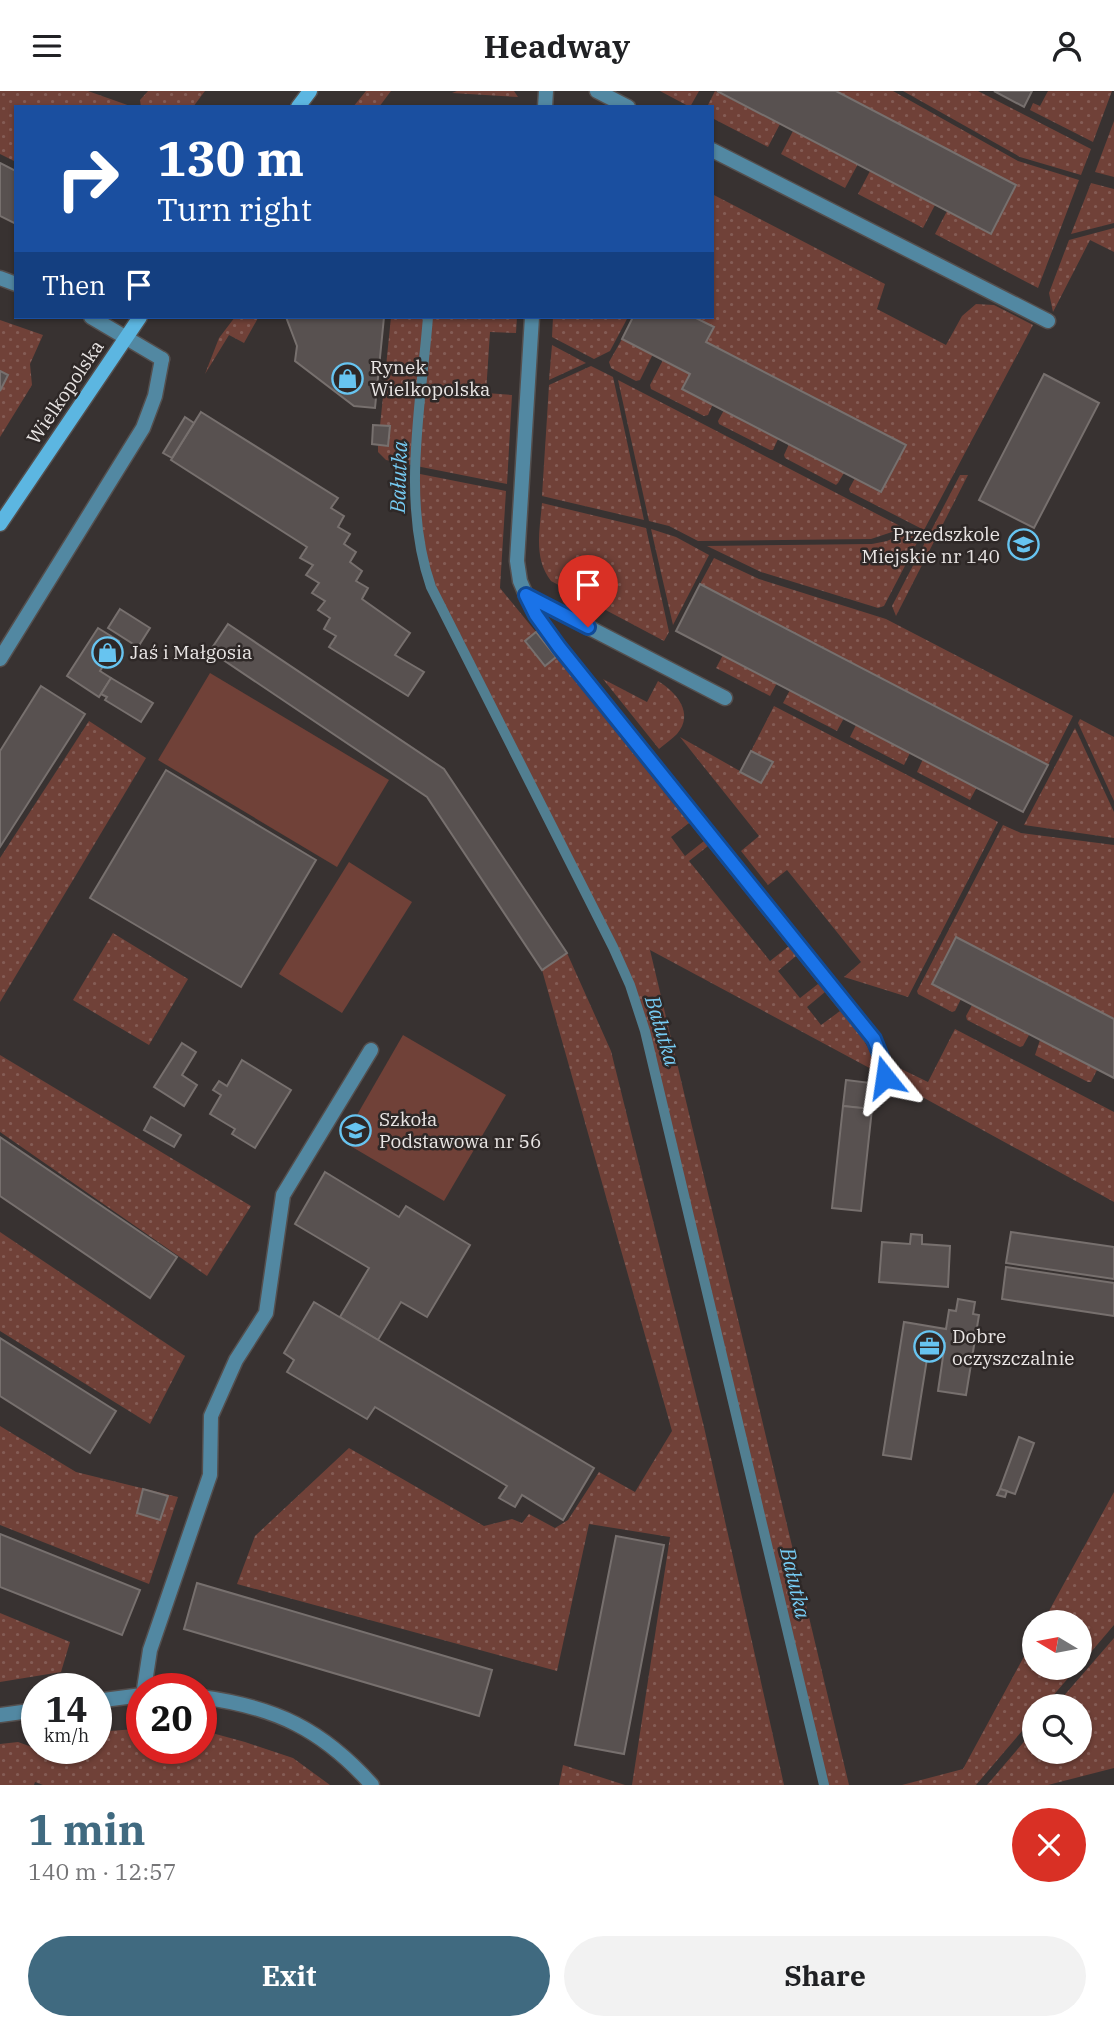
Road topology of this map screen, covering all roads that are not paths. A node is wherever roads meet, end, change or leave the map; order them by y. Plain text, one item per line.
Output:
1 (597, 91) edge
2 (624, 105) edge
3 (714, 151) edge
4 (94, 319) edge
5 (140, 319) edge
6 (532, 319) edge
7 (1048, 321) dead end
8 (126, 337) junction
9 (0, 524) edge
10 (526, 595) junction
11 (0, 659) edge
12 (725, 698) dead end
13 (371, 1050) dead end
14 (885, 1077) dead end
15 (146, 1673) edge
16 (217, 1700) edge
17 (21, 1712) edge
18 (0, 1715) edge
19 (372, 1785) edge

1 - 2 street
3 - 7 street
4 - 8 street
5 - 8 street, Wielkopolska
6 - 10 street
8 - 9 street, Wielkopolska
8 - 11 street
10 - 12 street
10 - 14 street
13 - 15 street
16 - 19 street
17 - 18 street

